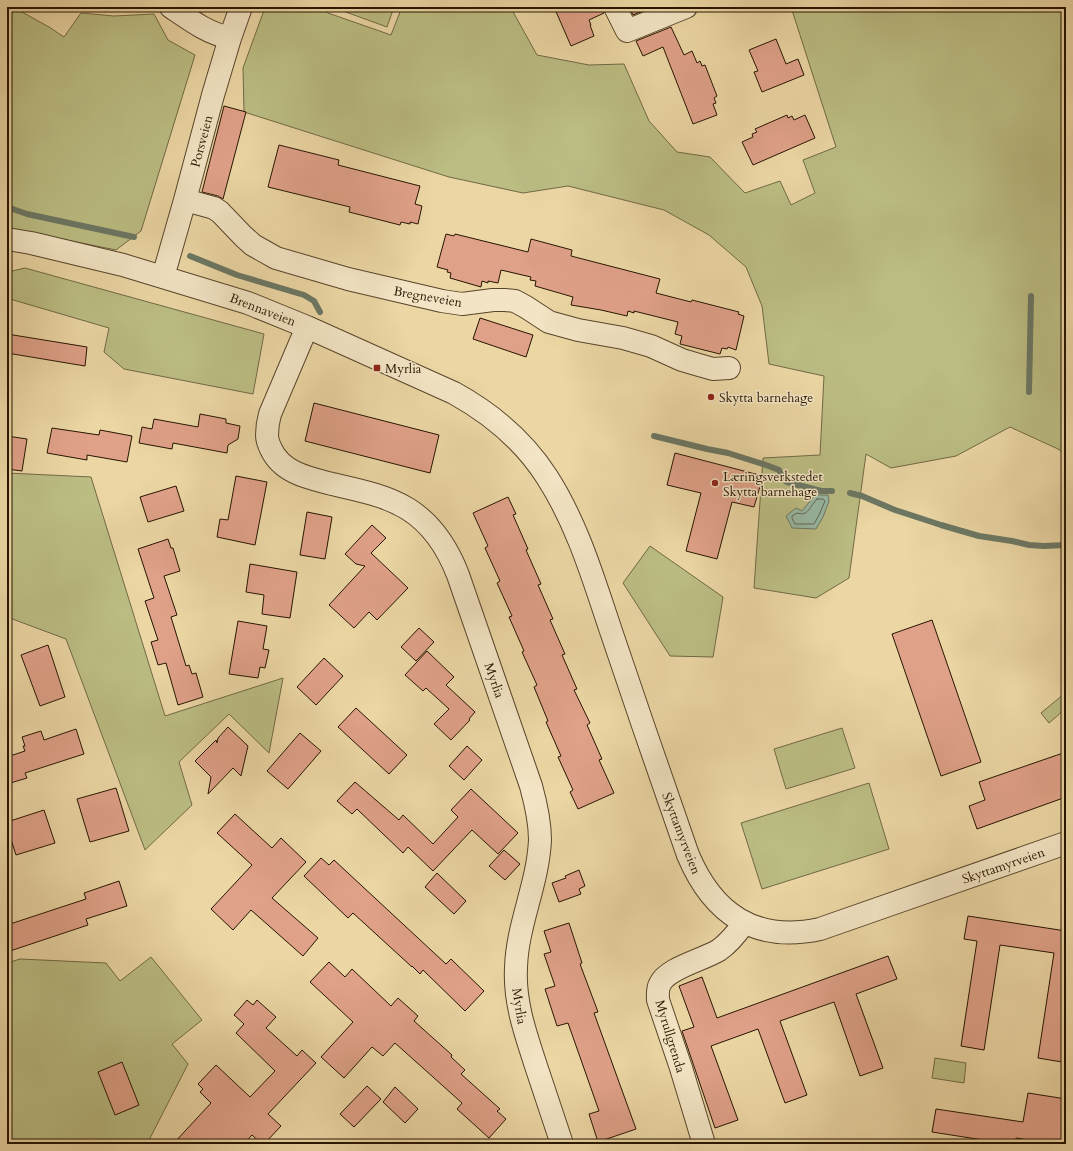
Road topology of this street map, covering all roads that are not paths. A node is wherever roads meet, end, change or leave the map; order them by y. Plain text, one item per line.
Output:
1 (171, 7) edge
2 (241, 7) edge
3 (615, 7) edge
4 (686, 7) edge
5 (230, 38) junction
6 (185, 200) junction
7 (7, 239) edge
8 (163, 277) junction
9 (308, 326) junction
10 (729, 368) dead end
11 (501, 424) joint
12 (1066, 843) edge
13 (744, 923) junction
14 (562, 1144) edge
15 (704, 1144) edge

1 - 5 street
2 - 5 street, Porsveien
3 - 4 street
5 - 6 street, Porsveien
6 - 8 street, Porsveien
6 - 10 street, Bregneveien
7 - 8 street, Brennaveien
8 - 9 street, Brennaveien
9 - 11 street, Brennaveien
9 - 14 street, Myrlia
11 - 13 street, Skyttamyrveien
12 - 13 street, Skyttamyrveien
13 - 15 street, Myrullgrenda

